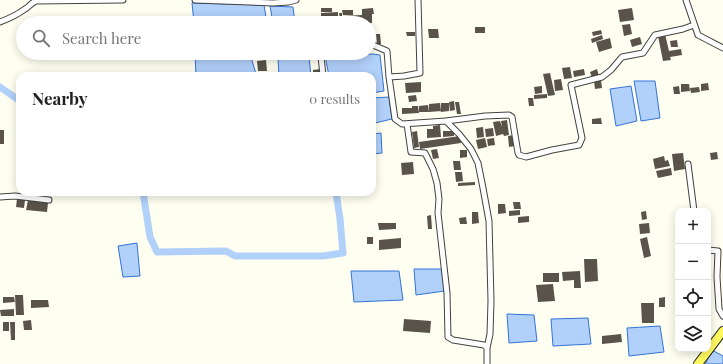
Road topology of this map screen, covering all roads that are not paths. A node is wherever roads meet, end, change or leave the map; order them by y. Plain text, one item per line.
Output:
1 (123, 0) edge
2 (195, 0) edge
3 (296, 0) edge
4 (418, 0) edge
5 (686, 0) edge
6 (0, 22) edge
7 (694, 25) junction
8 (376, 46) edge
9 (723, 48) edge
10 (321, 60) edge
11 (323, 72) edge
12 (389, 76) junction
13 (446, 121) junction
14 (407, 124) junction
15 (688, 164) dead end
16 (0, 197) edge
17 (49, 200) dead end
18 (694, 208) edge
19 (711, 250) edge
20 (723, 316) edge
21 (723, 323) edge
22 (723, 331) edge
23 (711, 339) edge
24 (487, 348) junction
25 (702, 352) edge
26 (487, 364) edge
27 (693, 364) edge
28 (698, 364) edge

1 - 6 street
2 - 3 street
4 - 12 street
5 - 7 street
7 - 9 street
7 - 13 street
8 - 12 street
10 - 11 street
12 - 14 street
13 - 14 street
13 - 24 street
14 - 24 street
15 - 18 street
16 - 17 street
19 - 20 street
21 - 23 main road
22 - 28 main road
24 - 26 street
25 - 27 main road

